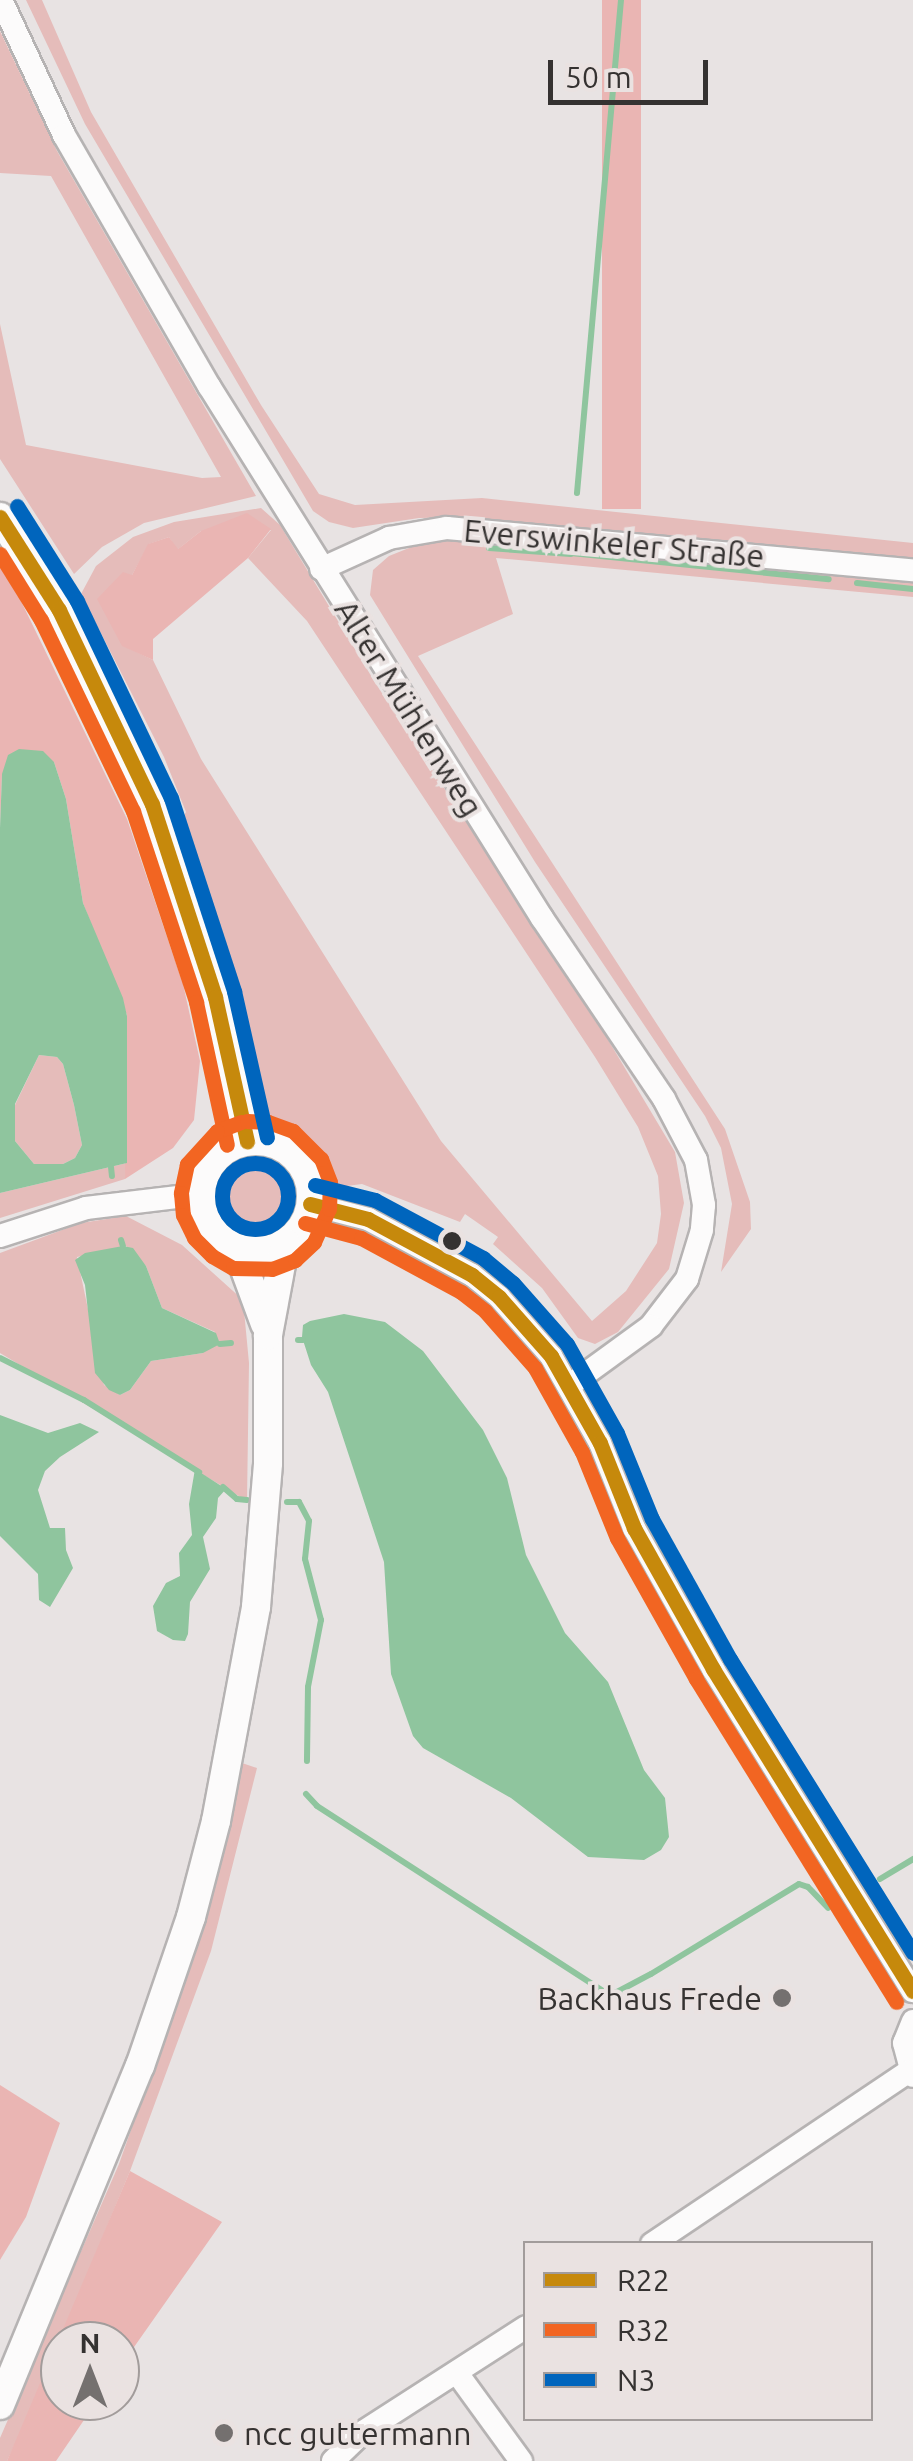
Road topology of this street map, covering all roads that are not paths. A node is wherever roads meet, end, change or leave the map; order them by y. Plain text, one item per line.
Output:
1 (0, 0) edge
2 (0, 517) edge
3 (322, 569) junction
4 (913, 570) edge
5 (247, 1141) junction
6 (200, 1194) junction
7 (310, 1204) junction
8 (0, 1236) edge
9 (284, 1242) junction
10 (237, 1248) junction
11 (268, 1335) junction
12 (570, 1385) junction
13 (913, 1990) edge
14 (913, 2021) edge
15 (911, 2073) edge
16 (657, 2241) edge
17 (523, 2329) edge
18 (457, 2372) junction
19 (0, 2405) edge
20 (332, 2461) edge
21 (521, 2461) edge

1 - 3 street, Alter Mühlenweg
2 - 5 main road
3 - 4 street, Everswinkeler Straße
3 - 12 street, Alter Mühlenweg
5 - 6 main road
5 - 7 main road
6 - 8 street
6 - 10 main road
7 - 9 main road
7 - 12 street
9 - 10 main road
9 - 11 main road
10 - 11 main road
11 - 19 main road
12 - 13 street
14 - 15 street
15 - 16 street
17 - 18 street
18 - 20 street
18 - 21 street

